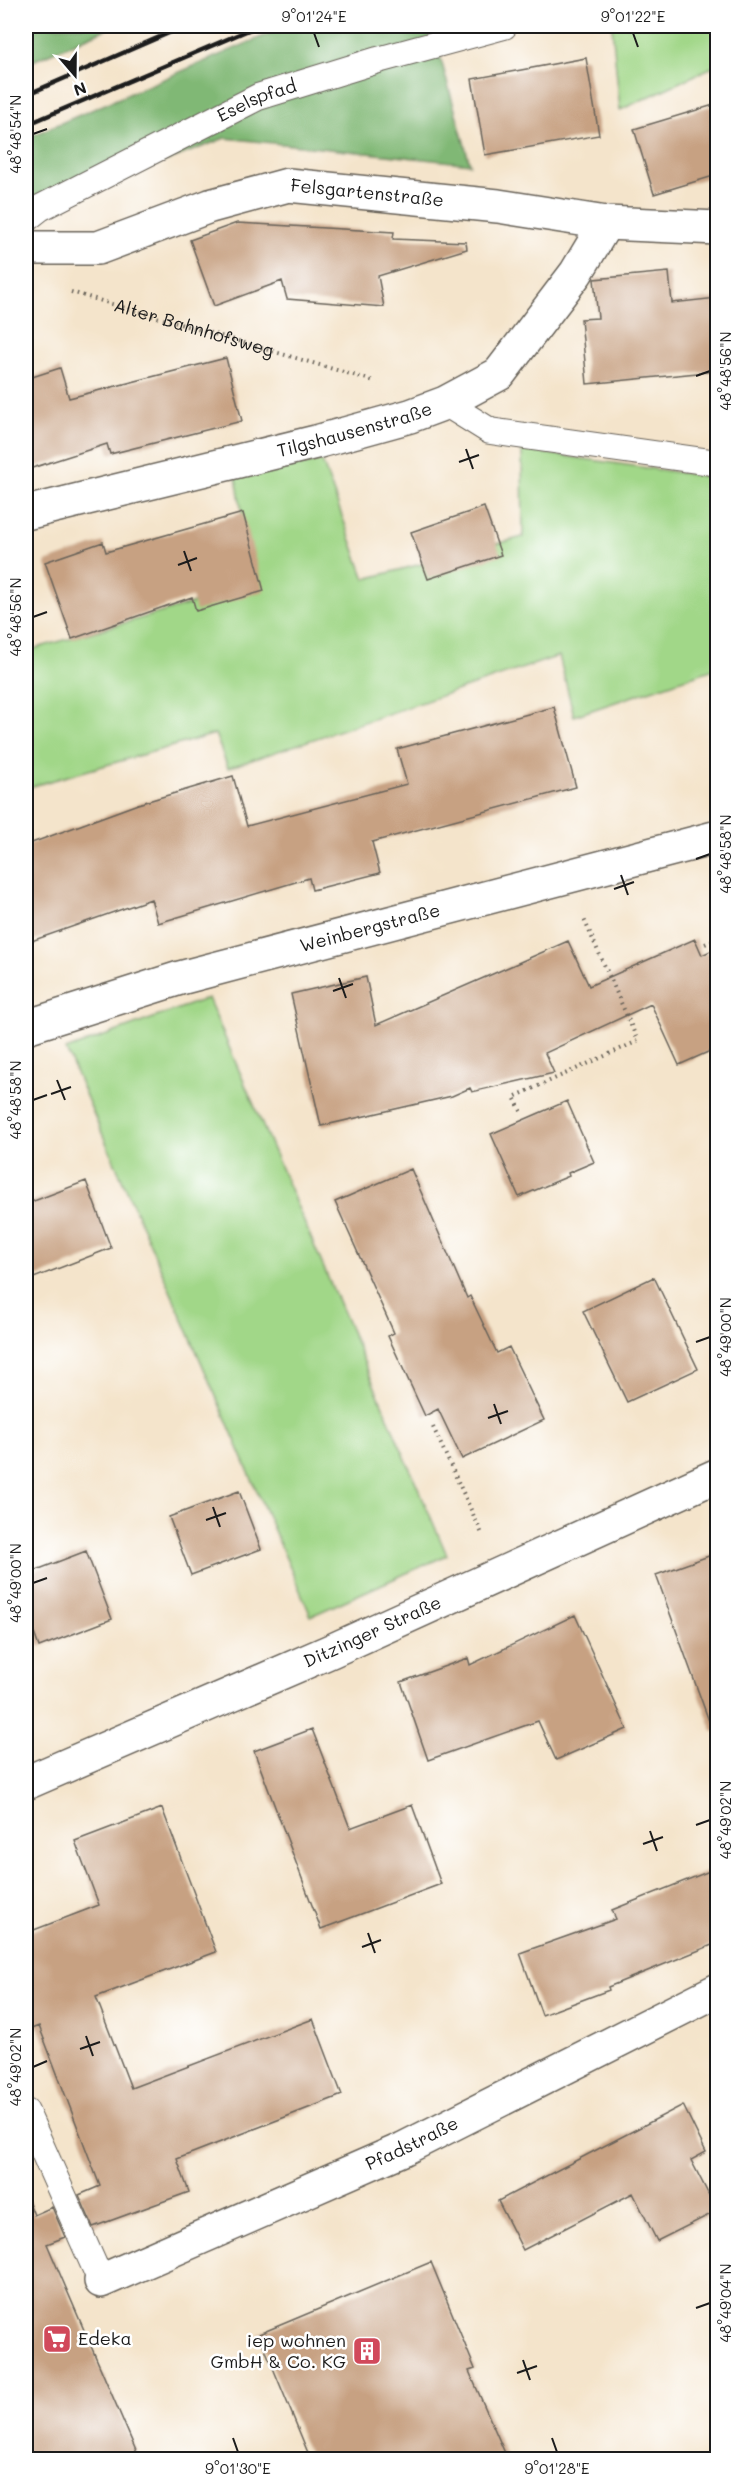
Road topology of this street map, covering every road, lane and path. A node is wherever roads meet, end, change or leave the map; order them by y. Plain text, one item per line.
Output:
1 (504, 26) edge
2 (606, 223) junction
3 (717, 228) edge
4 (28, 238) edge
5 (371, 380) dead end
6 (445, 403) junction
7 (717, 463) edge
8 (26, 513) edge
9 (717, 837) edge
10 (565, 878) junction
11 (717, 939) edge
12 (705, 944) dead end
13 (26, 1028) edge
14 (521, 1111) dead end
15 (434, 1427) dead end
16 (717, 1475) edge
17 (500, 1575) junction
18 (26, 1783) edge
19 (717, 1990) edge
20 (26, 2112) edge
21 (101, 2281) joint

1 - 4 lane, Eselspfad
2 - 3 street, Felsgartenstraße
2 - 4 street, Felsgartenstraße
2 - 6 street, Tilgshausenstraße
4 - 5 path, Alter Bahnhofsweg
6 - 7 lane
6 - 8 street, Tilgshausenstraße
9 - 10 street, Weinbergstraße
10 - 13 street, Weinbergstraße
10 - 14 path
11 - 12 path
15 - 17 path
16 - 17 street, Ditzinger Straße
17 - 18 street, Ditzinger Straße
19 - 21 street, Pfadstraße
20 - 21 lane

